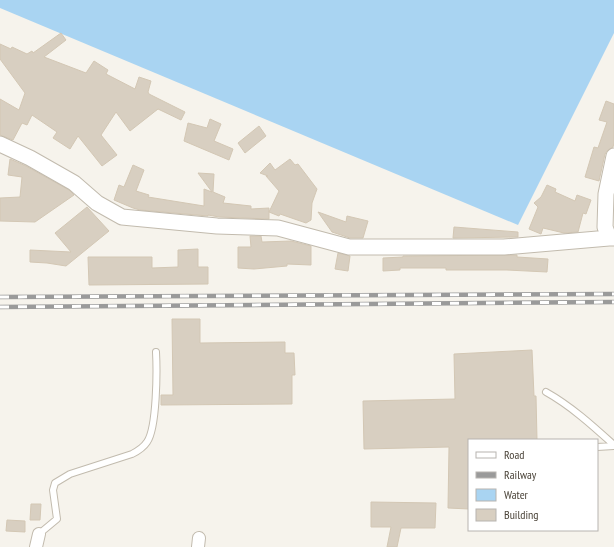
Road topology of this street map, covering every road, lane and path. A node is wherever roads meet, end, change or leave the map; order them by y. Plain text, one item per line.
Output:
1 (0, 144) edge
2 (614, 156) edge
3 (611, 238) edge
4 (156, 352) dead end
5 (546, 392) dead end
6 (614, 446) edge
7 (598, 447) edge
8 (39, 534) joint
9 (36, 547) edge

1 - 3 street
2 - 3 street
4 - 8 lane
5 - 6 lane
6 - 7 lane
8 - 9 street

